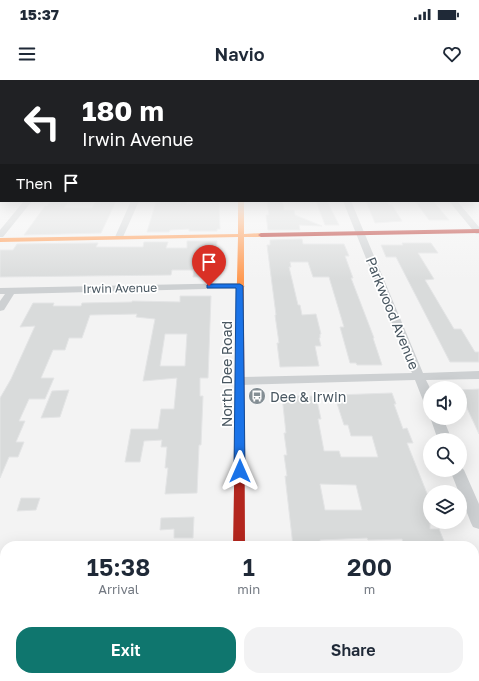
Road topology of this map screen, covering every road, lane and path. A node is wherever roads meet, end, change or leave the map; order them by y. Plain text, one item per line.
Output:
1 (9, 225) edge
2 (124, 225) edge
3 (241, 225) edge
4 (358, 225) edge
5 (479, 231) edge
6 (361, 233) junction
7 (241, 235) junction
8 (0, 236) edge
9 (119, 237) junction
10 (0, 240) edge
11 (240, 286) junction
12 (12, 290) junction
13 (0, 291) edge
14 (0, 308) edge
15 (479, 375) edge
16 (419, 377) junction
17 (240, 381) junction
18 (423, 386) edge
19 (460, 477) edge
20 (479, 523) edge
21 (239, 541) edge

1 - 8 street
2 - 9 street
3 - 7 street, North Dee Road
4 - 6 street, Parkwood Avenue
5 - 6 street
6 - 7 street
6 - 16 street, Parkwood Avenue
7 - 9 street
7 - 11 street, North Dee Road
9 - 10 street
11 - 12 street, Irwin Avenue
11 - 17 street, North Dee Road
12 - 13 street, Irwin Avenue
12 - 14 street
15 - 16 street
16 - 17 street
16 - 18 street, Parkwood Avenue
17 - 21 street, North Dee Road
19 - 20 street

